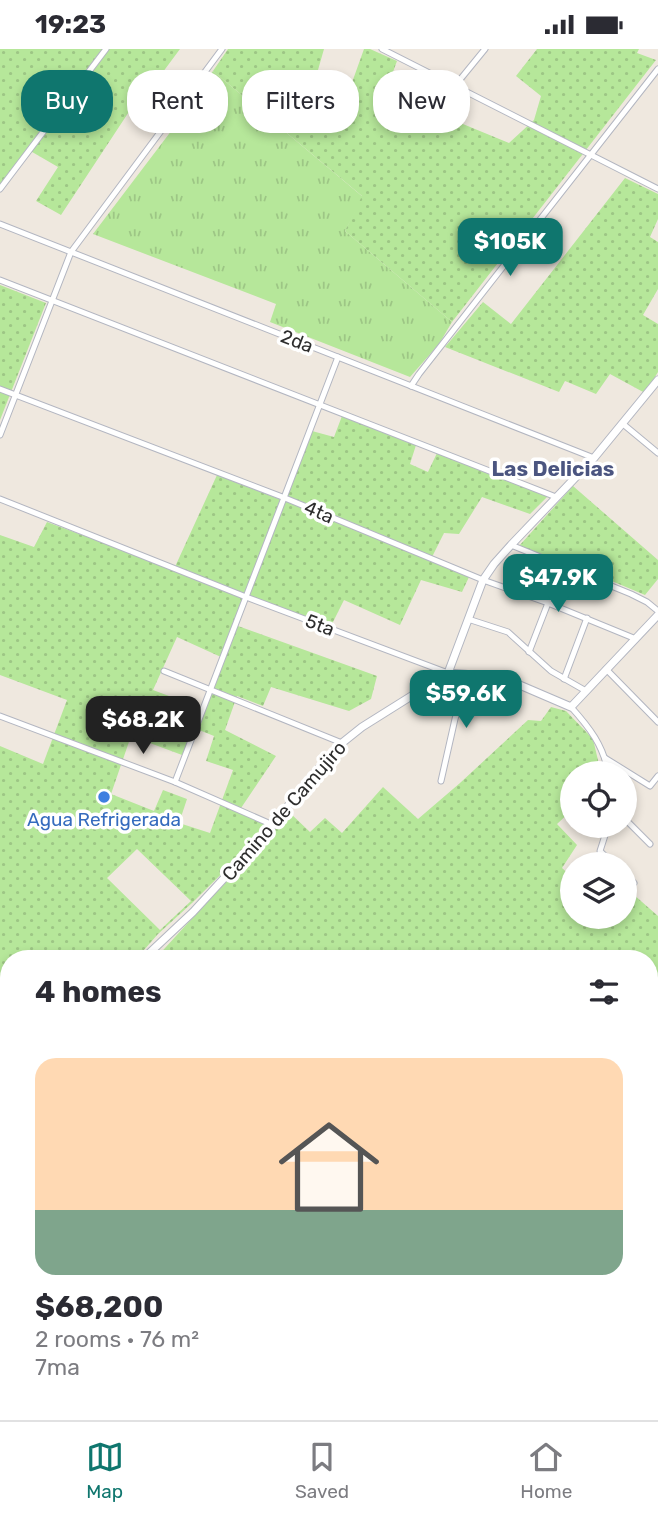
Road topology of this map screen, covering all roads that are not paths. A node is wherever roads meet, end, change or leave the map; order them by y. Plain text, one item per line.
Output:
1 (106, 49) edge
2 (222, 49) edge
3 (382, 49) edge
4 (485, 49) edge
5 (658, 69) edge
6 (423, 70) edge
7 (467, 70) edge
8 (470, 94) edge
9 (589, 155) junction
10 (0, 189) edge
11 (658, 189) edge
12 (0, 224) edge
13 (71, 252) junction
14 (0, 280) edge
15 (52, 300) junction
16 (338, 357) junction
17 (658, 380) edge
18 (411, 386) junction
19 (0, 389) edge
20 (16, 395) junction
21 (320, 405) junction
22 (623, 424) junction
23 (0, 435) edge
24 (658, 453) edge
25 (594, 458) junction
26 (556, 497) junction
27 (285, 498) junction
28 (0, 499) edge
29 (510, 545) junction
30 (562, 567) junction
31 (483, 580) junction
32 (246, 597) junction
33 (548, 603) junction
34 (658, 613) edge
35 (587, 618) junction
36 (468, 619) junction
37 (636, 639) junction
38 (529, 652) junction
39 (606, 669) junction
40 (164, 671) dead end
41 (448, 673) junction
42 (465, 674) junction
43 (564, 679) junction
44 (210, 690) junction
45 (586, 691) junction
46 (572, 707) junction
47 (0, 716) edge
48 (658, 722) edge
49 (342, 743) junction
50 (606, 758) junction
51 (606, 761) edge
52 (658, 776) edge
53 (441, 781) dead end
54 (175, 782) junction
55 (273, 825) junction
56 (637, 831) edge
57 (650, 844) dead end
58 (153, 950) edge

1 - 10 street
2 - 13 street
3 - 6 street
4 - 7 street
5 - 9 street
8 - 9 street
9 - 11 street
9 - 18 street
12 - 13 street, 2da
13 - 15 street
13 - 16 street, 2da
14 - 15 street
15 - 20 street
15 - 21 street
16 - 18 street, 2da
16 - 21 street
17 - 22 street
18 - 25 street, 2da
19 - 20 street, 4ta
20 - 23 street
20 - 27 street, 4ta
21 - 26 street
21 - 27 street
22 - 24 street
22 - 25 street
25 - 26 street
26 - 29 street
27 - 31 street, 4ta
27 - 32 street
28 - 32 street, 5ta
29 - 30 street
29 - 31 street
30 - 33 street
30 - 34 street
31 - 33 street, 4ta
31 - 36 street
32 - 41 street, 5ta
32 - 44 street
33 - 35 street, 4ta
33 - 38 street
34 - 37 street
35 - 37 street, 4ta
35 - 43 street
36 - 38 street
36 - 41 street
37 - 39 street
38 - 43 street
39 - 45 street
39 - 48 street
40 - 44 street
41 - 42 street, 5ta
41 - 49 street, Camino de Camujiro
42 - 46 street, 5ta
42 - 53 street
43 - 45 street
44 - 49 street
44 - 54 street
45 - 46 street
46 - 50 street, 5ta
47 - 54 street
49 - 55 street, Camino de Camujiro
50 - 51 street, 5ta
50 - 52 street
54 - 55 street
55 - 58 street, Camino de Camujiro
56 - 57 street

